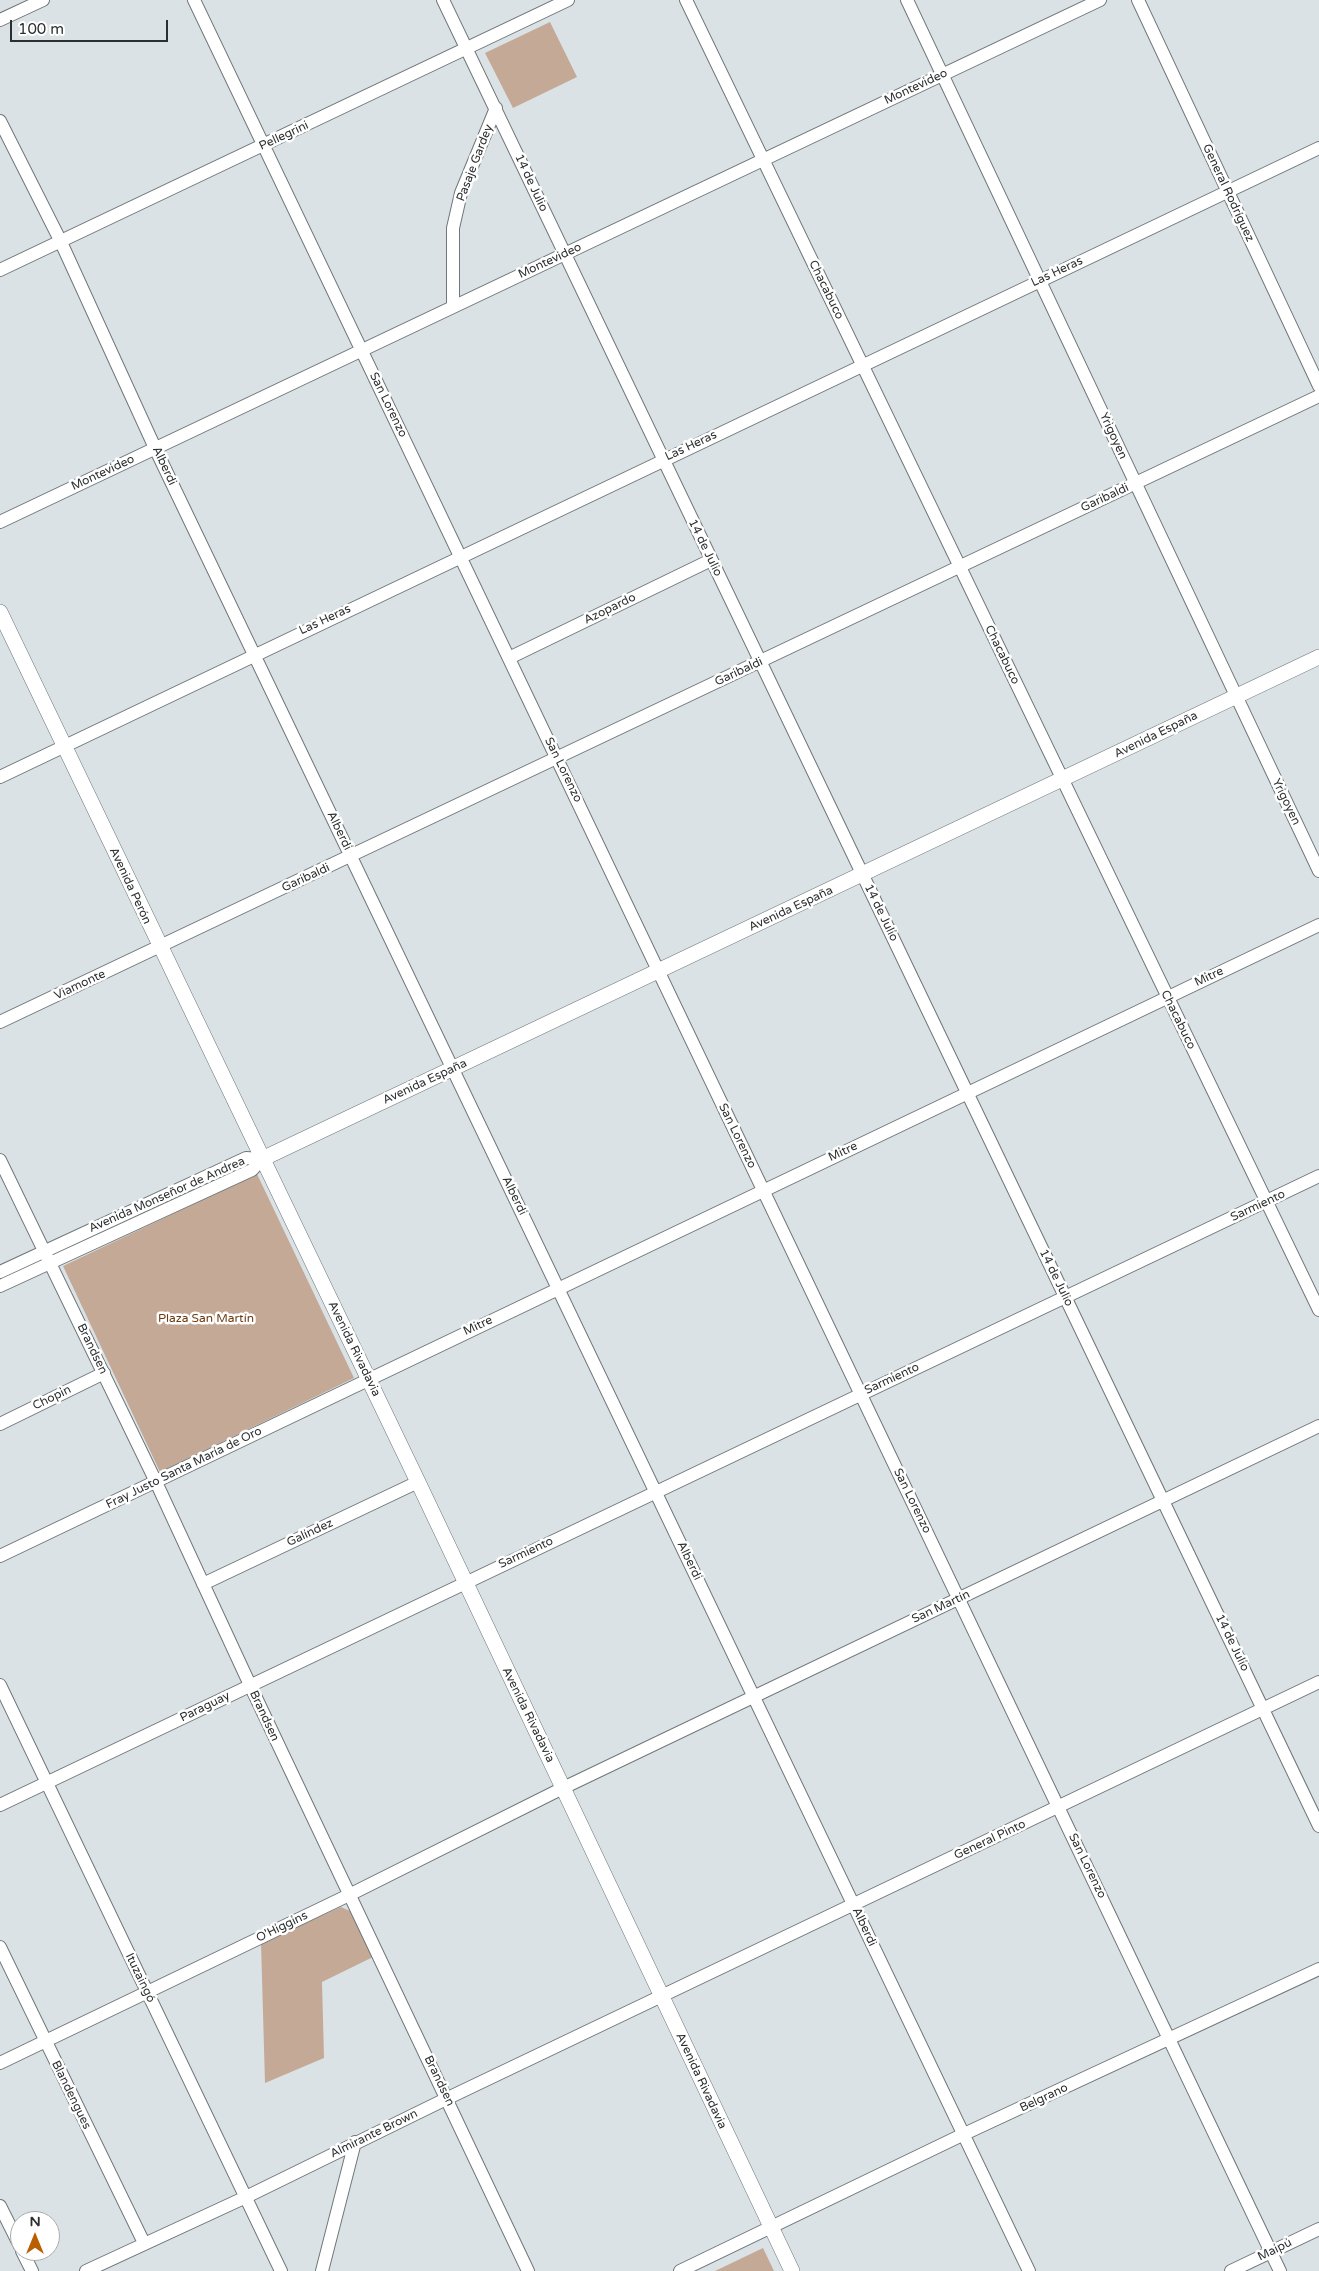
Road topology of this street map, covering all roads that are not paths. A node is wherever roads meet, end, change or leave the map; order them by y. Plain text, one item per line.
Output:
1 (43, 0) edge
2 (194, 0) edge
3 (443, 0) edge
4 (568, 0) edge
5 (686, 0) edge
6 (907, 0) edge
7 (1100, 0) edge
8 (1138, 0) edge
9 (0, 20) edge
10 (466, 50) junction
11 (943, 75) junction
12 (496, 108) junction
13 (0, 121) edge
14 (264, 146) junction
15 (1319, 148) edge
16 (763, 160) junction
17 (1228, 191) junction
18 (60, 240) junction
19 (564, 254) junction
20 (0, 270) edge
21 (1040, 280) junction
22 (453, 307) junction
23 (362, 350) junction
24 (862, 365) junction
25 (1319, 386) edge
26 (1319, 396) edge
27 (155, 448) junction
28 (663, 460) junction
29 (1136, 483) junction
30 (0, 522) edge
31 (460, 556) junction
32 (711, 560) junction
33 (960, 567) junction
34 (0, 612) edge
35 (254, 654) junction
36 (509, 658) junction
37 (1319, 658) edge
38 (760, 662) junction
39 (1235, 697) junction
40 (64, 747) junction
41 (557, 758) junction
42 (0, 777) edge
43 (1062, 780) junction
44 (351, 856) junction
45 (1319, 871) edge
46 (862, 875) junction
47 (1319, 925) edge
48 (159, 948) junction
49 (659, 971) junction
50 (1168, 997) junction
51 (0, 1022) edge
52 (453, 1069) junction
53 (967, 1093) junction
54 (262, 1159) junction
55 (0, 1160) edge
56 (1319, 1176) edge
57 (763, 1190) junction
58 (1266, 1202) junction
59 (44, 1251) junction
60 (50, 1263) junction
61 (0, 1272) edge
62 (0, 1286) edge
63 (558, 1288) junction
64 (1065, 1297) junction
65 (1319, 1310) edge
66 (104, 1373) junction
67 (368, 1378) junction
68 (861, 1394) junction
69 (0, 1424) edge
70 (1319, 1426) edge
71 (156, 1482) junction
72 (418, 1482) junction
73 (656, 1492) junction
74 (1164, 1501) junction
75 (0, 1556) edge
76 (465, 1582) junction
77 (203, 1584) junction
78 (960, 1599) junction
79 (1319, 1682) edge
80 (0, 1685) edge
81 (250, 1686) junction
82 (754, 1696) junction
83 (1263, 1709) junction
84 (46, 1782) junction
85 (563, 1788) junction
86 (0, 1805) edge
87 (1059, 1808) junction
88 (1319, 1826) edge
89 (349, 1895) junction
90 (854, 1905) junction
91 (0, 1947) edge
92 (1319, 1969) edge
93 (146, 1992) junction
94 (661, 1996) junction
95 (1170, 2040) junction
96 (44, 2042) junction
97 (0, 2064) edge
98 (448, 2098) junction
99 (962, 2135) junction
100 (355, 2142) junction
101 (246, 2197) junction
102 (0, 2206) edge
103 (10, 2226) edge
104 (770, 2227) junction
105 (1319, 2229) edge
106 (144, 2243) junction
107 (1271, 2252) junction
108 (86, 2271) edge
109 (281, 2271) edge
110 (322, 2271) edge
111 (528, 2271) edge
112 (680, 2271) edge
113 (792, 2271) edge
114 (1029, 2271) edge
115 (1232, 2271) edge
116 (1280, 2271) edge

1 - 9 street
2 - 14 street, San Lorenzo
3 - 10 street, 14 de Julio
4 - 10 street, Pellegrini
5 - 16 street, Chacabuco
6 - 11 street, Yrigoyen
7 - 11 street, Montevideo
8 - 17 street, General Rodríguez
10 - 12 street, 14 de Julio
10 - 14 street, Pellegrini
11 - 16 street, Montevideo
11 - 21 street, Yrigoyen
12 - 19 street, 14 de Julio
12 - 22 street, Pasaje Gardey
13 - 18 street, Alberdi
14 - 18 street, Pellegrini
14 - 23 street, San Lorenzo
15 - 17 street, Las Heras
16 - 19 street, Montevideo
16 - 24 street, Chacabuco
17 - 21 street, Las Heras
17 - 25 street, General Rodríguez
18 - 20 street, Pellegrini
18 - 27 street, Alberdi
19 - 22 street, Montevideo
19 - 28 street, 14 de Julio
21 - 24 street, Las Heras
21 - 29 street, Yrigoyen
22 - 23 street, Montevideo
23 - 27 street, Montevideo
23 - 31 street, San Lorenzo
24 - 28 street, Las Heras
24 - 33 street, Chacabuco
26 - 29 street, Garibaldi
27 - 30 street, Montevideo
27 - 35 street, Alberdi
28 - 31 street, Las Heras
28 - 32 street, 14 de Julio
29 - 33 street, Garibaldi
29 - 39 street, Yrigoyen
31 - 35 street, Las Heras
31 - 36 street, San Lorenzo
32 - 36 street, Azopardo
32 - 38 street, 14 de Julio
33 - 38 street, Garibaldi
33 - 43 street, Chacabuco
34 - 40 main road, Avenida Perón
35 - 40 street, Las Heras
35 - 44 street, Alberdi
36 - 41 street, San Lorenzo
37 - 39 main road, Avenida España
38 - 41 street, Garibaldi
38 - 46 street, 14 de Julio
39 - 43 main road, Avenida España
39 - 45 street, Yrigoyen
40 - 42 street, Las Heras
40 - 48 main road, Avenida Perón
41 - 44 street, Garibaldi
41 - 49 street, San Lorenzo
43 - 46 main road, Avenida España
43 - 50 street, Chacabuco
44 - 48 street, Garibaldi
44 - 52 street, Alberdi
46 - 49 main road, Avenida España
46 - 53 street, 14 de Julio
47 - 50 street, Mitre
48 - 51 street, Viamonte
48 - 54 main road, Avenida Perón
49 - 52 main road, Avenida España
49 - 57 street, San Lorenzo
50 - 53 street, Mitre
50 - 58 street, Chacabuco
52 - 54 main road, Avenida España
52 - 63 street, Alberdi
53 - 57 street, Mitre
53 - 64 street, 14 de Julio
54 - 59 street, Avenida Monseñor de Andrea
54 - 60 street, Avenida Monseñor de Andrea
54 - 67 main road, Avenida Rivadavia
55 - 59 street, Brandsen
56 - 58 street, Sarmiento
57 - 63 street, Mitre
57 - 68 street, San Lorenzo
58 - 64 street, Sarmiento
58 - 65 street, Chacabuco
59 - 60 street, Brandsen
59 - 61 street, Avenida Monseñor de Andrea
60 - 62 street, Avenida Monseñor de Andrea
60 - 66 street, Brandsen
63 - 67 street, Mitre
63 - 73 street, Alberdi
64 - 68 street, Sarmiento
64 - 74 street, 14 de Julio
66 - 69 street, Chopin
66 - 71 street, Brandsen
67 - 71 street, Fray Justo Santa María de Oro
67 - 72 main road, Avenida Rivadavia
68 - 73 street, Sarmiento
68 - 78 street, San Lorenzo
70 - 74 street, San Martín
71 - 75 street, Fray Justo Santa María de Oro
71 - 77 street, Brandsen
72 - 76 main road, Avenida Rivadavia
72 - 77 street, Galíndez
73 - 76 street, Sarmiento
73 - 82 street, Alberdi
74 - 78 street, San Martín
74 - 83 street, 14 de Julio
76 - 81 street, Paraguay
76 - 85 main road, Avenida Rivadavia
77 - 81 street, Brandsen
78 - 82 street, San Martín
78 - 87 street, San Lorenzo
79 - 83 street, General Pinto
80 - 84 street, Ituzaingó
81 - 84 street, Paraguay
81 - 89 street, Brandsen
82 - 85 street, San Martín
82 - 90 street, Alberdi
83 - 87 street, General Pinto
83 - 88 street, 14 de Julio
84 - 86 street, Paraguay
84 - 93 street, Ituzaingó
85 - 89 street, O'Higgins
85 - 94 main road, Avenida Rivadavia
87 - 90 street, General Pinto
87 - 95 street, San Lorenzo
89 - 93 street, O'Higgins
89 - 98 street, Brandsen
90 - 94 street, General Pinto
90 - 99 street, Alberdi
91 - 96 street, Blandengues
92 - 95 street, Belgrano
93 - 96 street, O'Higgins
93 - 101 street, Ituzaingó
94 - 98 street, Almirante Brown
94 - 104 main road, Avenida Rivadavia
95 - 99 street, Belgrano
95 - 107 street, San Lorenzo
96 - 97 street, O'Higgins
96 - 106 street, Blandengues
98 - 100 street, Almirante Brown
98 - 111 street, Brandsen
99 - 104 street, Belgrano
99 - 114 street, Alberdi
100 - 101 street, Almirante Brown
100 - 110 street
101 - 106 street, Almirante Brown
101 - 109 street, Ituzaingó
102 - 103 street
104 - 112 street, Belgrano
104 - 113 main road, Avenida Rivadavia
105 - 107 street, Maipú
106 - 108 street, Almirante Brown
107 - 115 street, Maipú
107 - 116 street, San Lorenzo

